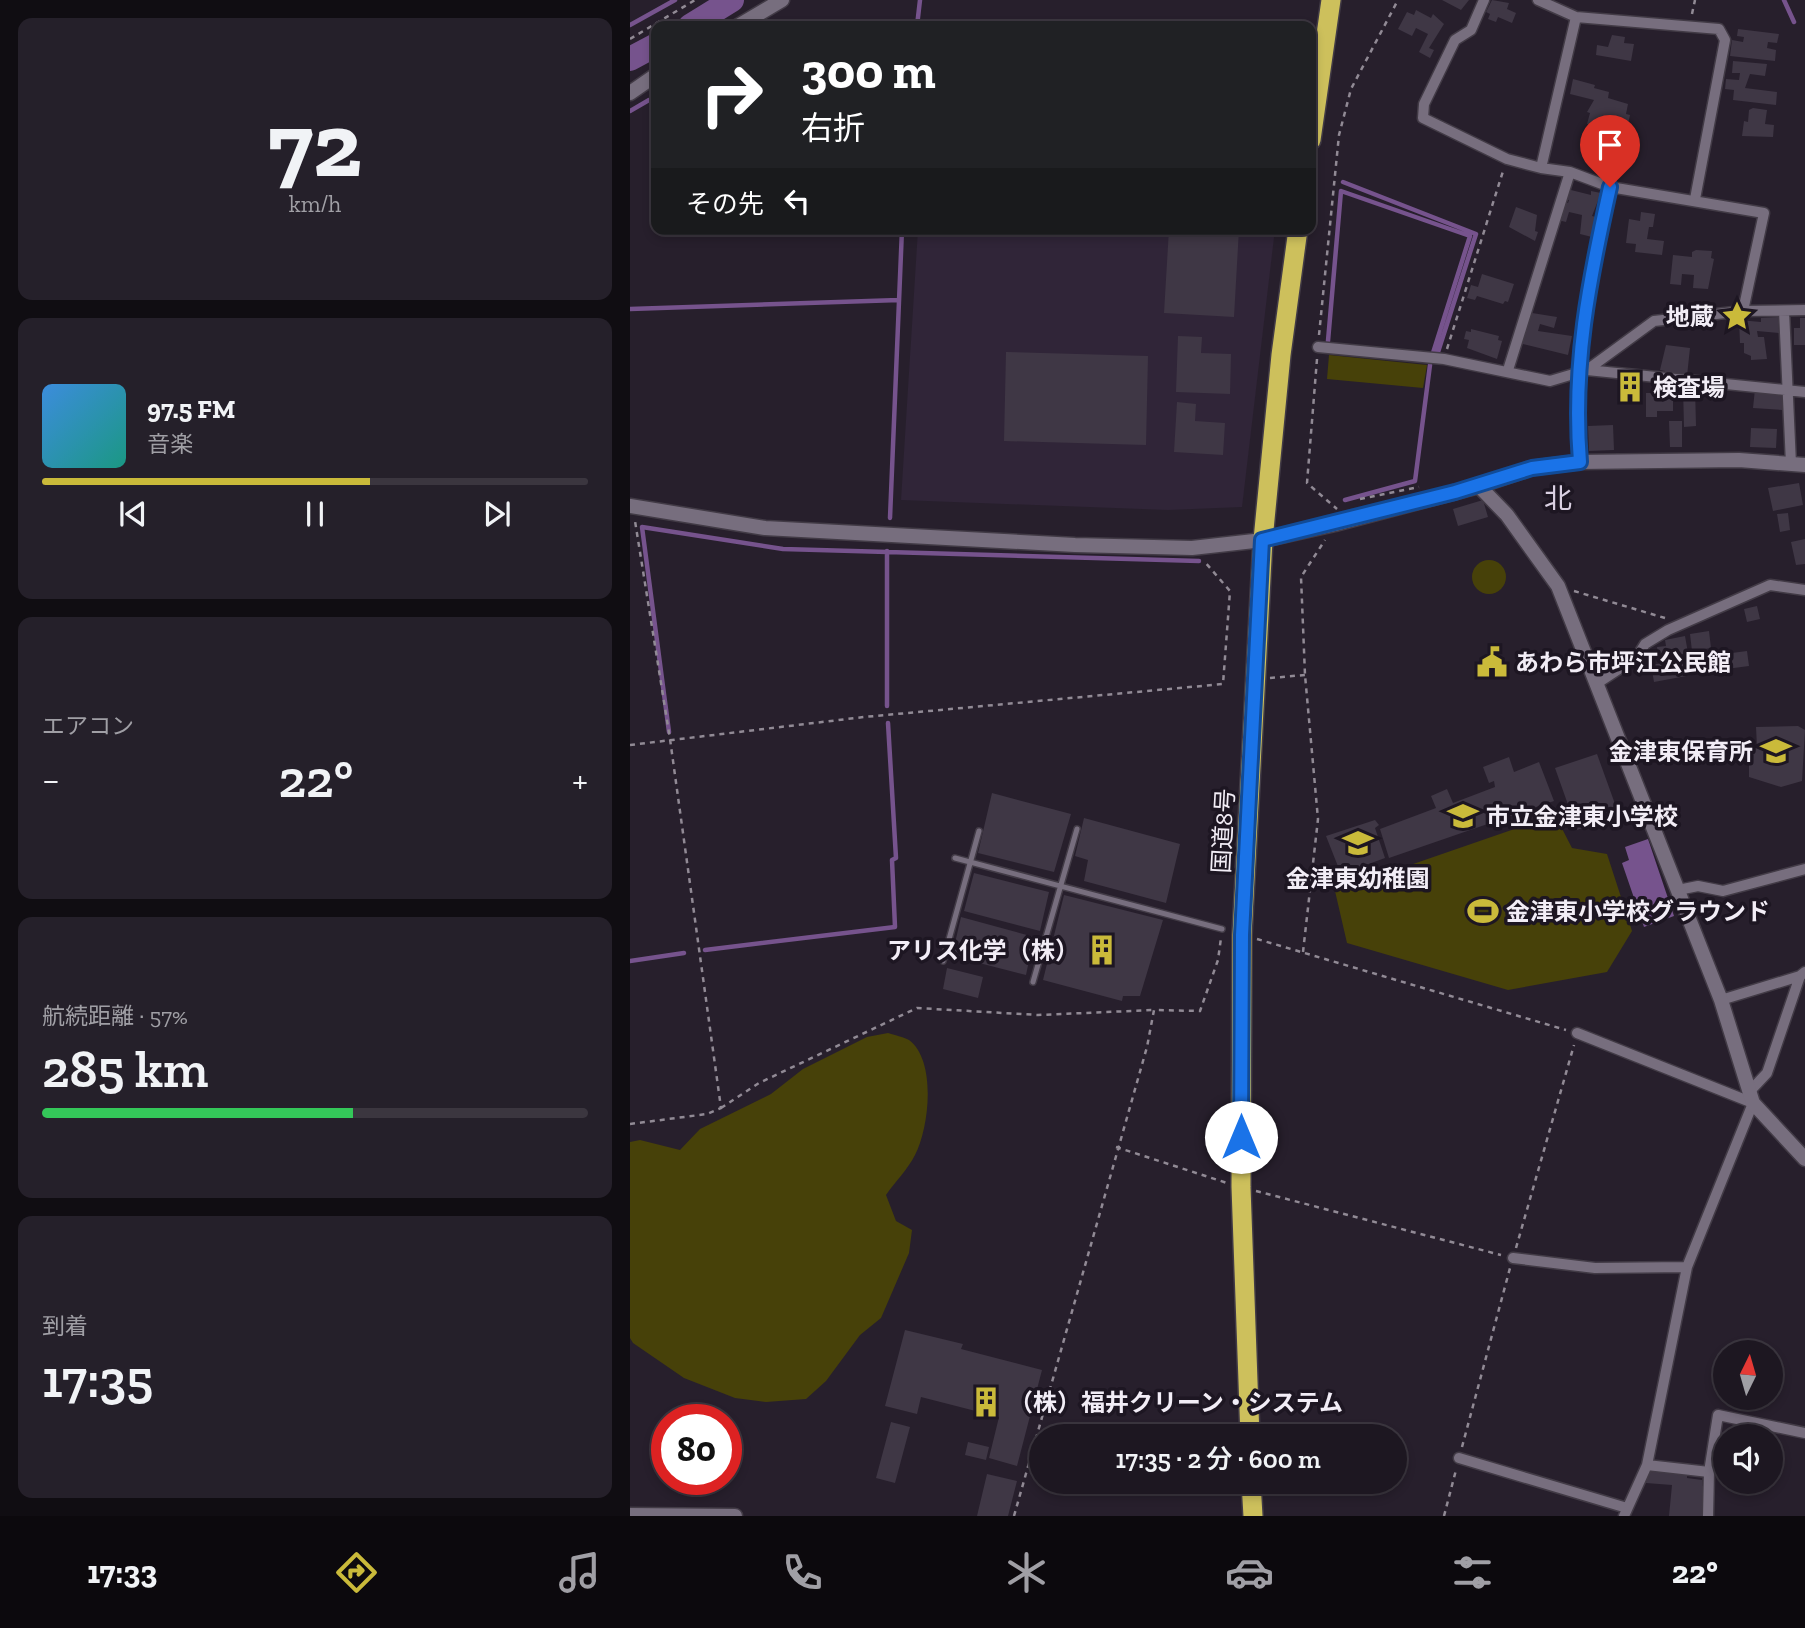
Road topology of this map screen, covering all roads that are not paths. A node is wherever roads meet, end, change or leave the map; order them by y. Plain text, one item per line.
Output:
1 (782, 0) edge
2 (1331, 0) edge
3 (1484, 0) edge
4 (1538, 0) edge
5 (1576, 17) junction
6 (760, 20) edge
7 (651, 78) edge
8 (630, 93) edge
9 (1316, 105) edge
10 (1541, 168) junction
11 (1570, 172) junction
12 (1610, 187) junction
13 (1696, 199) junction
14 (1297, 235) edge
15 (1805, 310) edge
16 (1743, 311) junction
17 (1784, 311) junction
18 (1318, 346) road end
19 (1508, 370) junction
20 (1582, 373) junction
21 (1788, 390) junction
22 (1805, 391) edge
23 (1580, 462) junction
24 (1798, 464) edge
25 (1479, 486) junction
26 (631, 507) edge
27 (1262, 540) junction
28 (1805, 590) edge
29 (1596, 684) junction
30 (1077, 830) dead end
31 (979, 831) dead end
32 (956, 858) dead end
33 (968, 862) junction
34 (1805, 869) edge
35 (1061, 884) junction
36 (1678, 890) junction
37 (1222, 929) road end
38 (943, 961) dead end
39 (1802, 974) edge
40 (1033, 982) dead end
41 (1721, 1000) junction
42 (1577, 1033) road end
43 (1752, 1096) junction
44 (1805, 1159) edge
45 (1513, 1258) road end
46 (1687, 1267) junction
47 (1250, 1424) edge
48 (1805, 1433) edge
49 (1459, 1458) road end
50 (1647, 1465) junction
51 (1709, 1472) junction
52 (1252, 1494) edge
53 (1625, 1512) edge
54 (630, 1515) edge
55 (735, 1516) edge
56 (1253, 1516) edge
57 (1708, 1516) edge

1 - 6 street
2 - 9 highway
3 - 10 street
4 - 5 street
5 - 10 street
5 - 13 street
7 - 8 street
10 - 11 street
11 - 12 street
11 - 19 street
12 - 13 street
12 - 20 street
13 - 16 street
14 - 27 highway, 国道8号
15 - 17 street
16 - 17 street
16 - 20 street
17 - 21 street
18 - 19 street
19 - 20 street
20 - 21 street
20 - 23 street
21 - 22 street
21 - 24 street
23 - 24 street
23 - 25 street
25 - 27 street
25 - 29 street
26 - 27 street
27 - 47 highway, 国道8号
28 - 29 street
29 - 36 street
30 - 35 lane
31 - 33 lane
32 - 33 lane
33 - 35 lane
33 - 38 lane
34 - 36 street
35 - 37 lane
35 - 40 lane
36 - 41 street
39 - 41 street
39 - 43 street
41 - 43 street
42 - 43 street
43 - 44 street
43 - 46 street
45 - 46 street
46 - 50 street
48 - 51 street
49 - 53 street
50 - 51 street
50 - 53 street
51 - 57 street
52 - 56 highway
54 - 55 street

